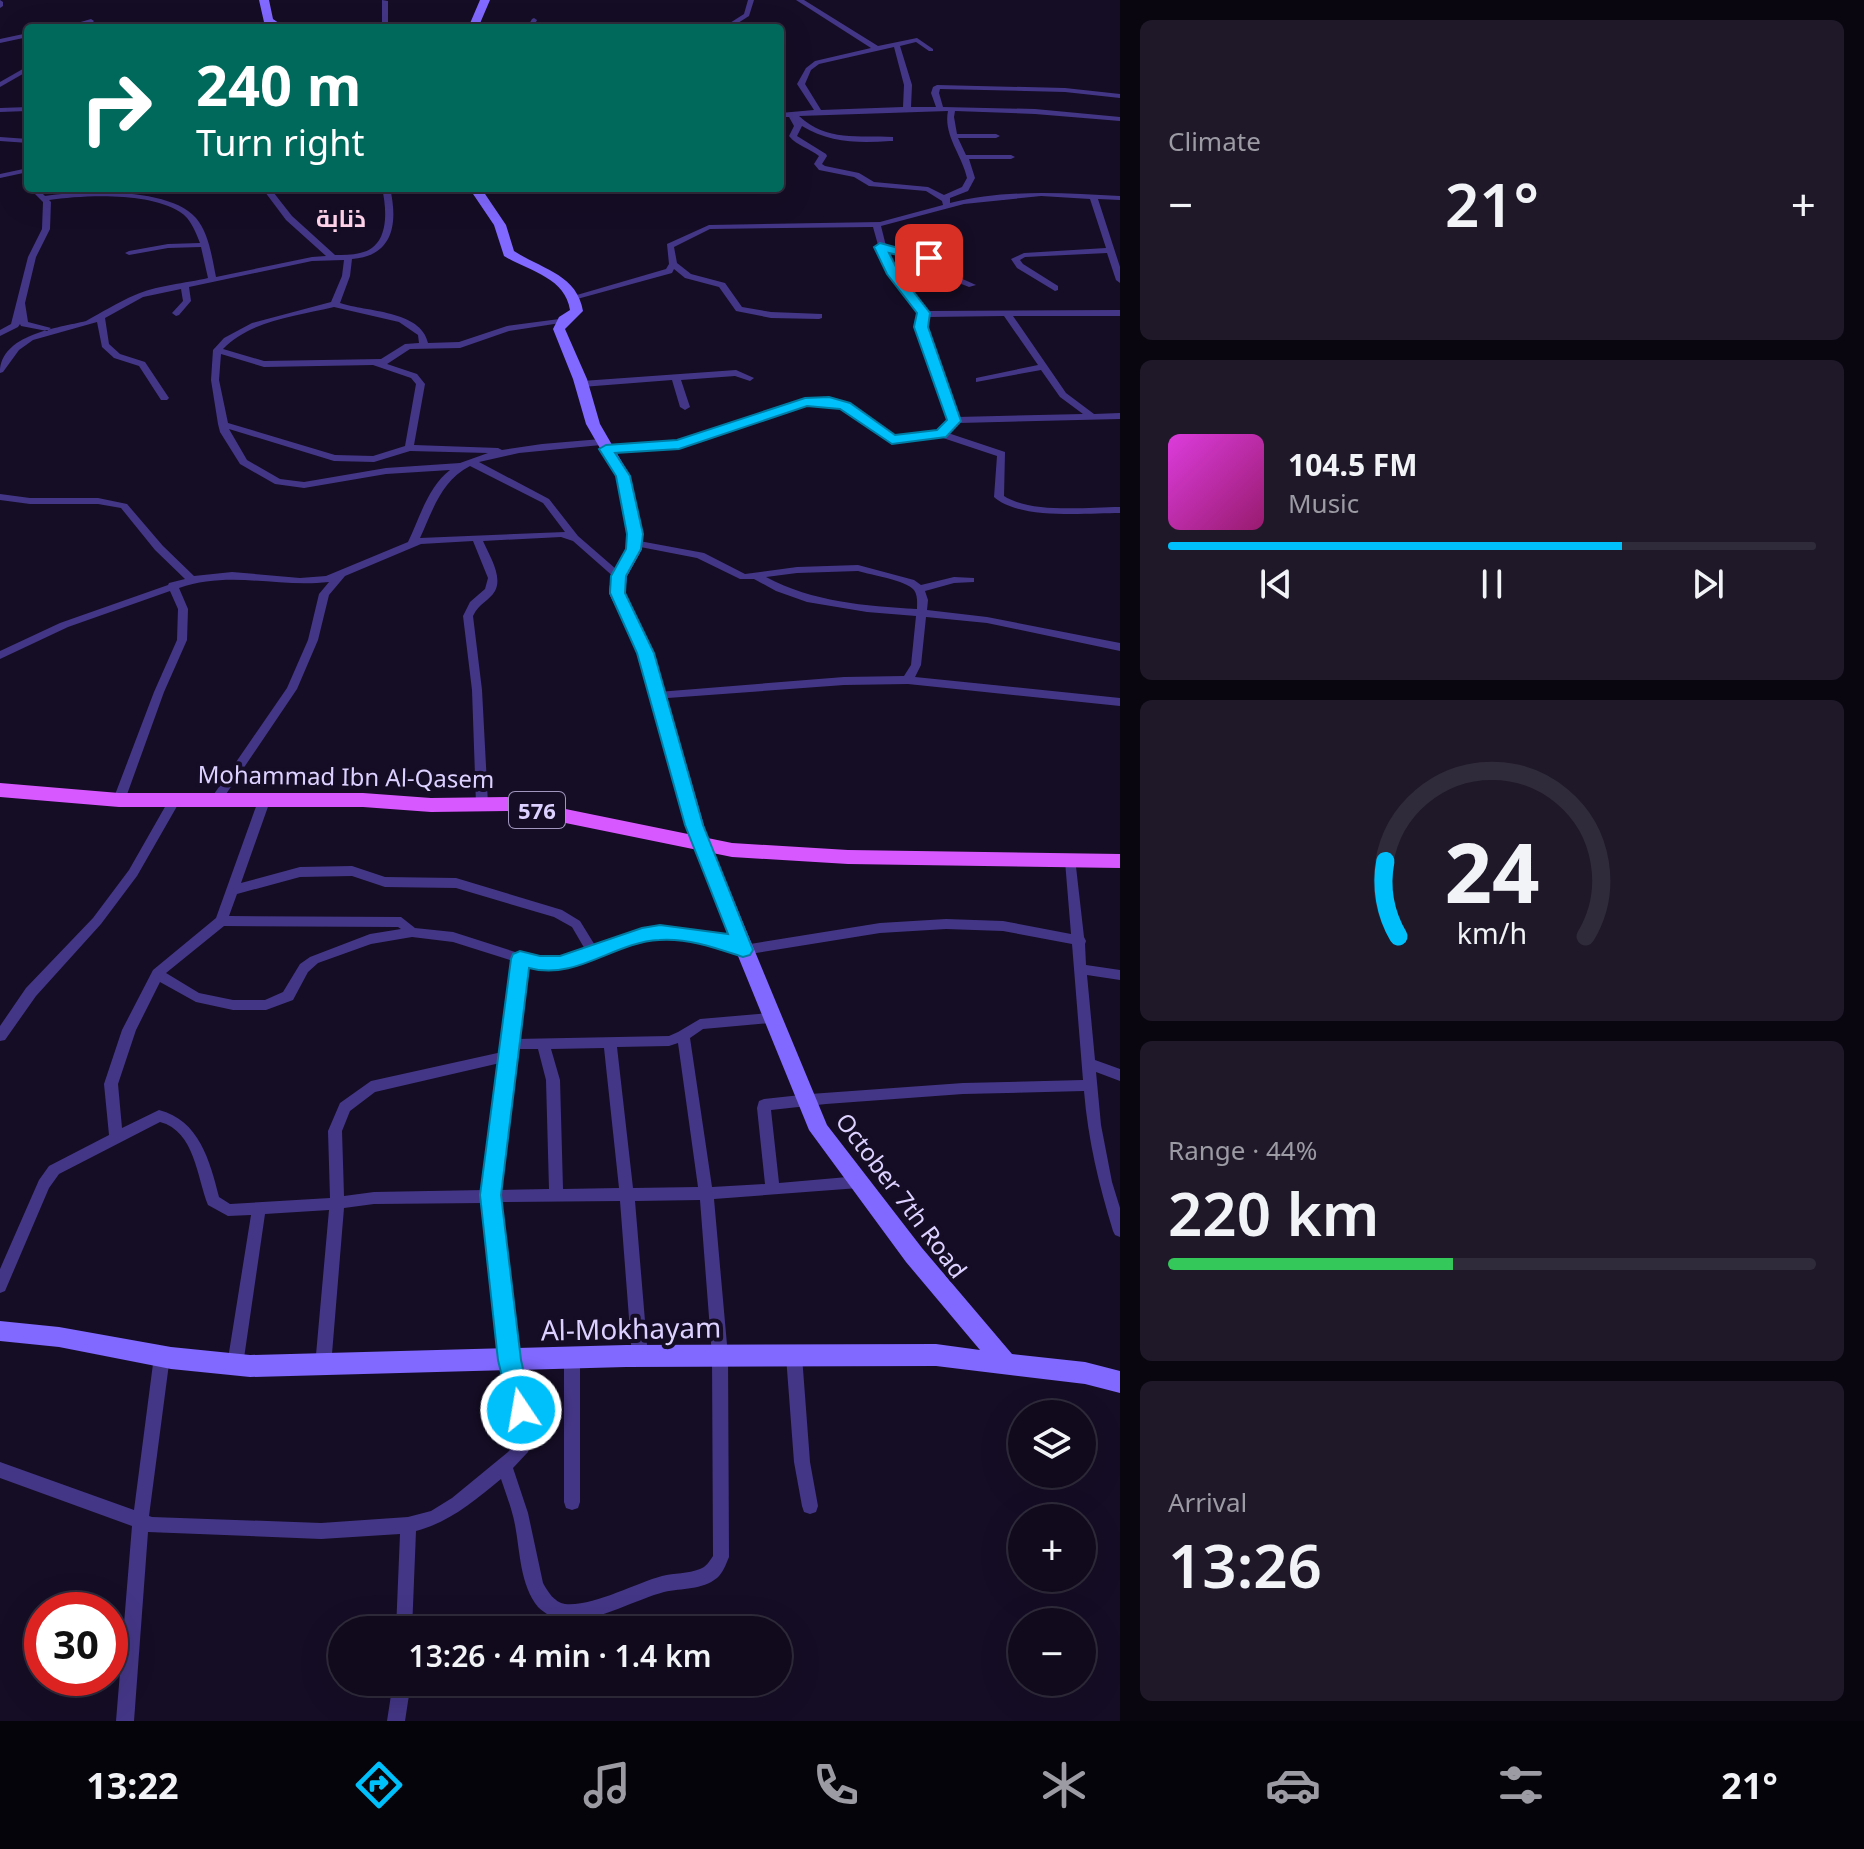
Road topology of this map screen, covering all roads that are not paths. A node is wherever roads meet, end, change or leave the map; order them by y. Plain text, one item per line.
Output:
1 (264, 0) edge
2 (485, 0) edge
3 (751, 0) edge
4 (799, 0) edge
5 (385, 1) edge
6 (91, 21) dead end
7 (79, 24) edge
8 (274, 24) edge
9 (385, 24) edge
10 (475, 24) edge
11 (732, 24) edge
12 (24, 36) edge
13 (0, 41) edge
14 (897, 46) junction
15 (876, 48) junction
16 (931, 50) dead end
17 (24, 70) edge
18 (0, 85) edge
19 (1120, 96) edge
20 (907, 108) junction
21 (952, 108) junction
22 (24, 109) edge
23 (940, 109) junction
24 (0, 110) edge
25 (819, 112) junction
26 (793, 114) junction
27 (784, 115) edge
28 (1120, 119) edge
29 (954, 136) junction
30 (996, 136) dead end
31 (0, 139) edge
32 (890, 139) dead end
33 (24, 141) edge
34 (964, 157) junction
35 (1011, 157) dead end
36 (24, 171) edge
37 (0, 176) edge
38 (37, 192) edge
39 (268, 192) edge
40 (387, 192) edge
41 (478, 192) edge
42 (44, 198) junction
43 (1094, 198) junction
44 (1120, 198) edge
45 (946, 203) junction
46 (876, 224) junction
47 (203, 245) junction
48 (880, 247) junction
49 (1111, 250) junction
50 (129, 253) dead end
51 (348, 257) junction
52 (333, 258) junction
53 (673, 264) junction
54 (213, 280) junction
55 (1120, 280) edge
56 (185, 285) junction
57 (972, 285) dead end
58 (1055, 288) dead end
59 (574, 297) junction
60 (20, 299) junction
61 (335, 304) junction
62 (176, 313) dead end
63 (924, 313) junction
64 (1120, 313) edge
65 (1007, 314) junction
66 (100, 316) junction
67 (819, 316) dead end
68 (564, 320) junction
69 (3, 337) edge
70 (21, 343) junction
71 (424, 344) junction
72 (217, 350) junction
73 (370, 361) junction
74 (3, 366) edge
75 (1044, 367) junction
76 (676, 377) junction
77 (750, 378) dead end
78 (979, 380) dead end
79 (582, 384) junction
80 (164, 398) dead end
81 (685, 407) dead end
82 (1120, 416) edge
83 (1093, 417) junction
84 (954, 421) junction
85 (223, 424) junction
86 (941, 434) junction
87 (603, 446) junction
88 (409, 448) junction
89 (506, 451) junction
90 (469, 465) junction
91 (0, 497) edge
92 (1120, 510) edge
93 (574, 537) junction
94 (477, 539) junction
95 (413, 542) junction
96 (634, 543) junction
97 (341, 574) junction
98 (754, 575) junction
99 (619, 576) junction
100 (192, 580) junction
101 (970, 580) dead end
102 (173, 585) junction
103 (919, 589) junction
104 (921, 611) junction
105 (1120, 647) edge
106 (0, 655) edge
107 (908, 680) junction
108 (658, 696) junction
109 (1120, 702) edge
110 (0, 790) edge
111 (119, 800) junction
112 (216, 800) junction
113 (174, 801) junction
114 (264, 801) junction
115 (482, 804) junction
116 (702, 845) junction
117 (1071, 861) junction
118 (1120, 864) edge
119 (233, 890) junction
120 (221, 921) junction
121 (412, 932) junction
122 (1080, 941) junction
123 (743, 950) junction
124 (594, 954) junction
125 (520, 959) junction
126 (1082, 969) junction
127 (157, 974) junction
128 (1120, 975) edge
129 (770, 1018) junction
130 (0, 1036) edge
131 (683, 1036) junction
132 (610, 1043) junction
133 (543, 1044) junction
134 (510, 1050) junction
135 (1090, 1064) junction
136 (1120, 1075) edge
137 (1090, 1086) junction
138 (805, 1098) junction
139 (116, 1137) junction
140 (859, 1182) junction
141 (773, 1190) junction
142 (706, 1193) junction
143 (490, 1195) junction
144 (627, 1195) junction
145 (556, 1196) junction
146 (337, 1203) junction
147 (259, 1209) junction
148 (1120, 1231) edge
149 (0, 1286) edge
150 (0, 1331) edge
151 (162, 1356) junction
152 (720, 1356) junction
153 (794, 1356) junction
154 (640, 1357) junction
155 (572, 1358) junction
156 (509, 1360) junction
157 (1005, 1362) junction
158 (235, 1365) junction
159 (323, 1366) junction
160 (1120, 1382) edge
161 (504, 1466) junction
162 (0, 1470) edge
163 (572, 1502) dead end
164 (810, 1506) dead end
165 (408, 1525) junction
166 (144, 1527) junction
167 (405, 1616) edge
168 (400, 1696) edge
169 (125, 1721) edge
170 (396, 1721) edge

1 - 8 street
2 - 10 street
3 - 11 street
4 - 15 street
5 - 9 street
6 - 7 street
12 - 13 street
14 - 15 street
14 - 16 street
14 - 20 street
15 - 25 street
17 - 18 street
19 - 23 street
20 - 23 street
20 - 25 street
21 - 23 street
21 - 28 street
21 - 29 street
22 - 24 street
25 - 26 street
26 - 27 street
26 - 32 street
26 - 45 street
29 - 30 street
29 - 34 street
31 - 33 street
34 - 35 street
34 - 45 street
36 - 37 street
38 - 42 street
39 - 52 street
40 - 51 street
41 - 59 street
42 - 47 street
42 - 60 street
43 - 44 street
43 - 45 street
43 - 49 street
45 - 46 street
46 - 48 street
46 - 53 street
47 - 50 street
47 - 54 street
48 - 57 street
48 - 63 street
49 - 55 street
49 - 58 street
51 - 52 street
51 - 61 street
52 - 54 street
53 - 59 street
53 - 67 street
54 - 56 street
56 - 62 street
56 - 66 street
59 - 68 street
60 - 66 street
60 - 69 street
61 - 71 street
61 - 72 street
63 - 65 street
63 - 84 street
64 - 65 street
65 - 75 street
66 - 70 street
66 - 80 street
68 - 71 street
68 - 79 street
69 - 70 street
69 - 74 street
70 - 74 street
71 - 73 street
72 - 73 street
72 - 85 street
73 - 88 street
75 - 78 street
75 - 83 street
76 - 77 street
76 - 79 street
76 - 81 street
79 - 87 street
82 - 83 street
83 - 84 street
84 - 86 street
85 - 88 street
85 - 90 street
86 - 87 street
86 - 92 street
87 - 89 street
87 - 96 street
88 - 89 street
89 - 90 street
90 - 93 street
90 - 95 street
91 - 100 street
93 - 94 street
93 - 99 street
94 - 95 street
94 - 115 street
95 - 97 street
96 - 98 street
96 - 99 street
97 - 100 street
97 - 112 street
98 - 103 street
98 - 104 street
99 - 108 street, October 7th Road
100 - 102 street
101 - 103 street
102 - 106 street
102 - 111 street
103 - 104 street
104 - 105 street
104 - 107 street
107 - 108 street
107 - 109 street
108 - 116 street, October 7th Road
110 - 111 main road, Mohammad Ibn Al-Qasem / 576
111 - 113 main road, Mohammad Ibn Al-Qasem / 576
112 - 113 main road, Mohammad Ibn Al-Qasem / 576
112 - 114 main road, Mohammad Ibn Al-Qasem / 576
113 - 130 street
114 - 115 main road, Mohammad Ibn Al-Qasem / 576
114 - 119 street
115 - 116 main road, Mohammad Ibn Al-Qasem / 576
116 - 117 main road, Mohammad Ibn Al-Qasem / 576
116 - 123 street, October 7th Road
117 - 118 main road, Mohammad Ibn Al-Qasem / 576
117 - 122 street
119 - 120 street
119 - 124 street
120 - 121 street
120 - 127 street
121 - 125 street
121 - 127 street
122 - 123 street
122 - 126 street
123 - 124 street
123 - 129 street, October 7th Road
124 - 125 street
125 - 134 street
126 - 128 street
126 - 135 street
127 - 139 street
129 - 131 street
129 - 138 street, October 7th Road
131 - 132 street
131 - 142 street
132 - 133 street
132 - 144 street
133 - 134 street
133 - 145 street
134 - 143 street
134 - 146 street
135 - 136 street
135 - 137 street
137 - 138 street
137 - 148 street
138 - 140 street, October 7th Road
138 - 141 street
139 - 147 street
139 - 149 street
140 - 141 street
140 - 157 street, October 7th Road
141 - 142 street
142 - 144 street
142 - 152 street
143 - 145 street
143 - 146 street
143 - 156 street
144 - 145 street
144 - 154 street
146 - 147 street
146 - 159 street
147 - 158 street
150 - 151 street, Al-Mokhayam
151 - 158 street, Al-Mokhayam
151 - 166 street
152 - 153 street, Al-Mokhayam
152 - 154 street, Al-Mokhayam
152 - 161 street
153 - 157 street, Al-Mokhayam
153 - 164 street
154 - 155 street, Al-Mokhayam
155 - 156 street, Al-Mokhayam
155 - 163 street
156 - 159 street, Al-Mokhayam
156 - 161 street
157 - 160 street, Al-Mokhayam
158 - 159 street, Al-Mokhayam
161 - 165 street
162 - 166 street
165 - 166 street
165 - 167 street
166 - 169 street
168 - 170 street

